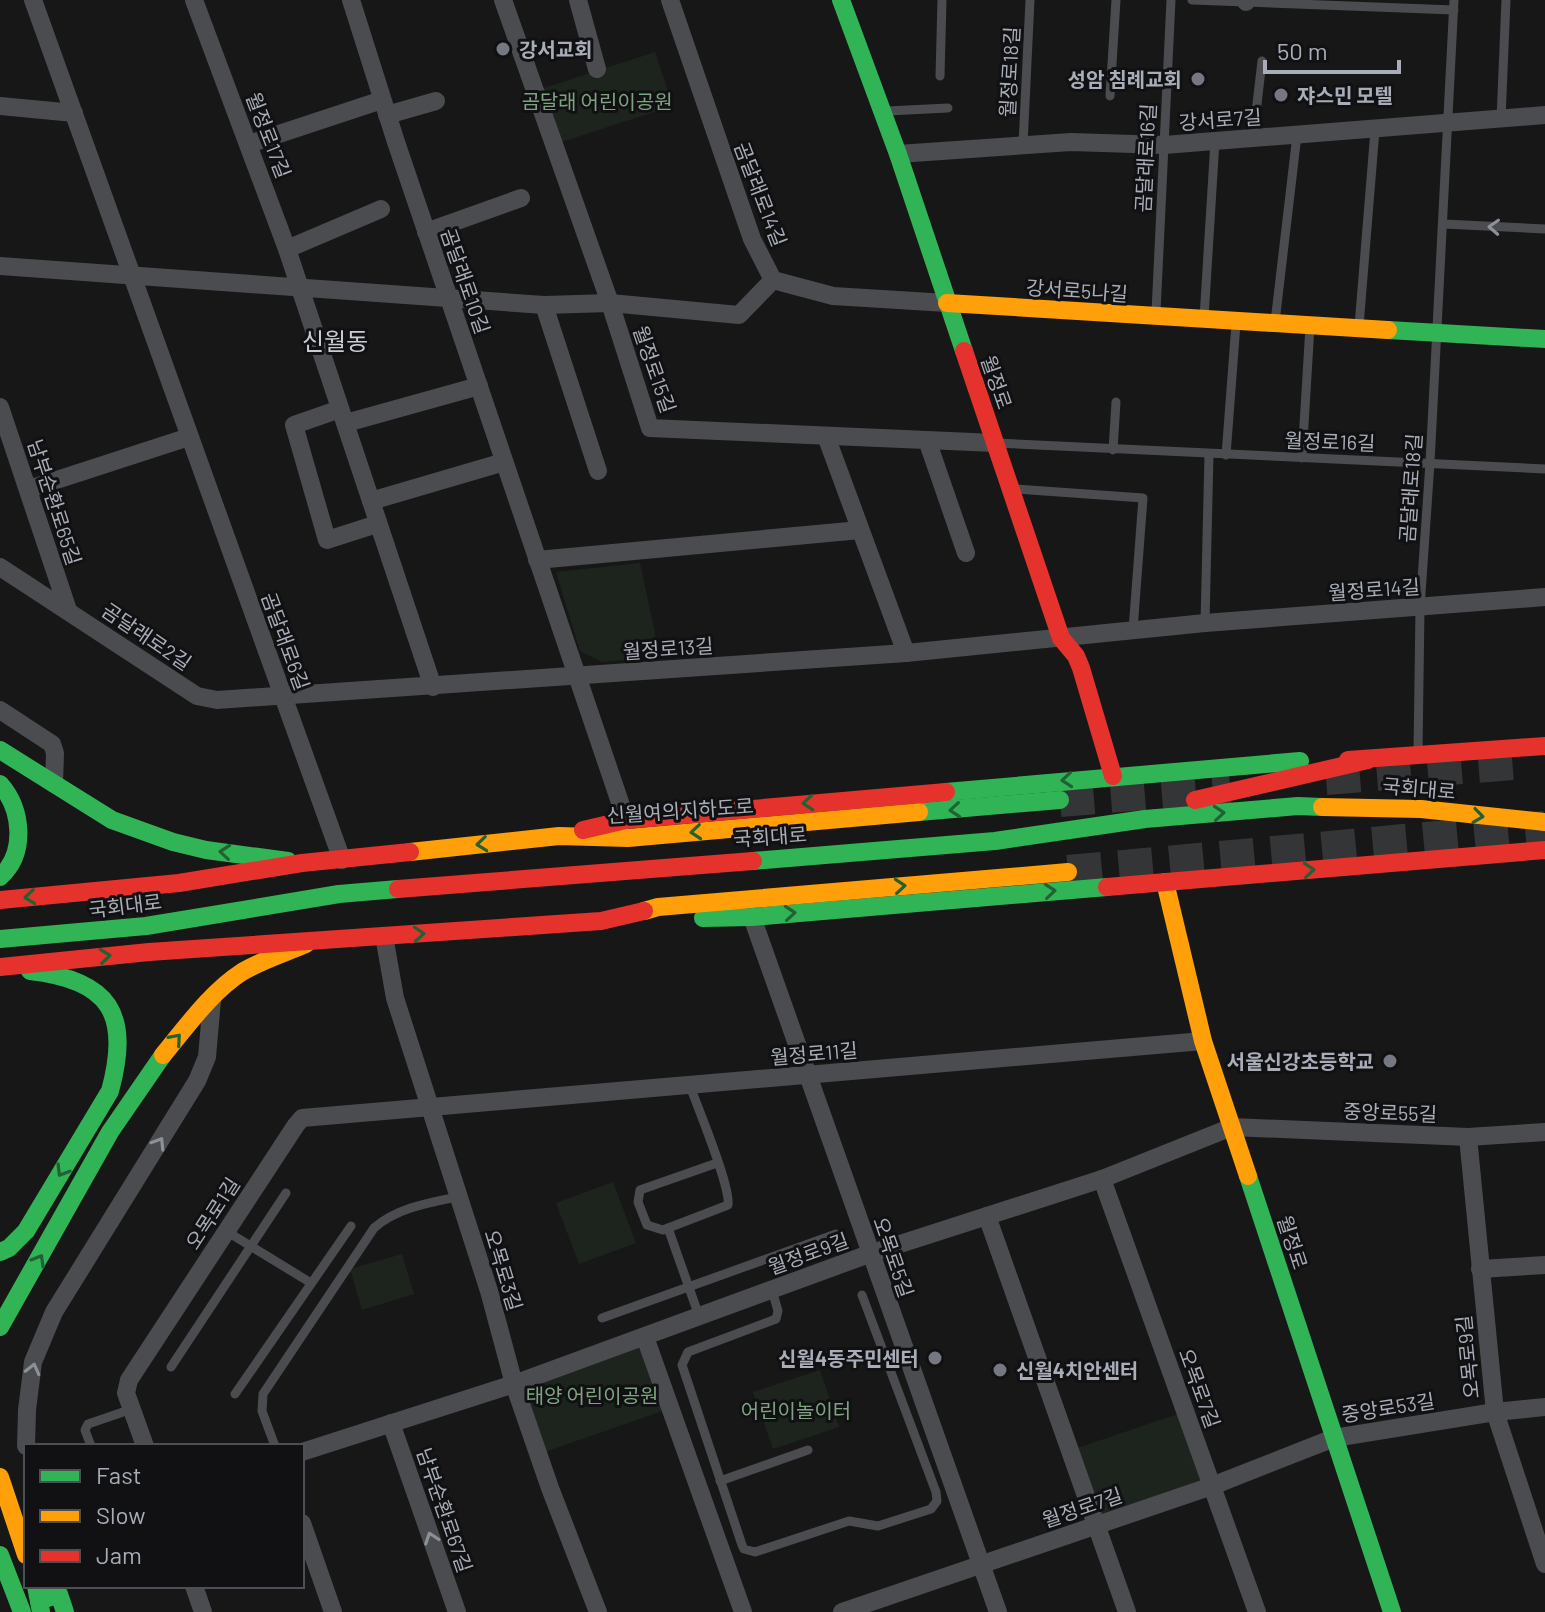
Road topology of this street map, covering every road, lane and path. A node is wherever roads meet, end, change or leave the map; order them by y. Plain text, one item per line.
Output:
1 (33, 0) edge
2 (194, 0) edge
3 (351, 0) edge
4 (503, 0) edge
5 (578, 0) edge
6 (670, 0) edge
7 (841, 0) edge
8 (942, 0) edge
9 (1030, 0) edge
10 (1116, 0) edge
11 (1171, 0) edge
12 (1192, 0) edge
13 (1506, 0) edge
14 (1246, 1) edge
15 (1454, 5) edge
16 (1262, 61) dead end
17 (597, 69) dead end
18 (940, 76) dead end
19 (1110, 96) dead end
20 (436, 101) dead end
21 (0, 106) edge
22 (384, 107) junction
23 (948, 108) dead end
24 (884, 111) junction
25 (74, 113) junction
26 (1545, 115) edge
27 (1501, 119) junction
28 (1449, 124) junction
29 (1375, 130) junction
30 (1297, 135) junction
31 (1253, 138) junction
32 (1215, 141) junction
33 (249, 144) junction
34 (1023, 145) junction
35 (1164, 145) junction
36 (898, 154) junction
37 (521, 198) dead end
38 (381, 209) dead end
39 (1444, 224) junction
40 (1545, 229) edge
41 (426, 232) junction
42 (287, 249) junction
43 (0, 266) edge
44 (132, 275) junction
45 (773, 280) junction
46 (300, 287) junction
47 (450, 298) junction
48 (610, 303) junction
49 (947, 303) junction
50 (544, 305) junction
51 (1156, 317) junction
52 (1204, 319) junction
53 (1236, 321) junction
54 (1275, 323) junction
55 (1310, 326) junction
56 (1359, 329) junction
57 (1437, 333) junction
58 (1545, 339) edge
59 (479, 386) junction
60 (1116, 402) dead end
61 (0, 407) edge
62 (343, 416) junction
63 (826, 436) junction
64 (189, 437) junction
65 (927, 440) junction
66 (995, 443) junction
67 (1113, 450) junction
68 (1209, 454) junction
69 (1226, 455) junction
70 (1302, 458) junction
71 (504, 462) junction
72 (1430, 463) junction
73 (1545, 469) edge
74 (598, 471) dead end
75 (29, 489) junction
76 (1012, 489) junction
77 (371, 501) junction
78 (377, 524) junction
79 (860, 530) junction
80 (966, 553) dead end
81 (537, 560) junction
82 (0, 567) edge
83 (1545, 597) edge
84 (1420, 608) junction
85 (68, 610) junction
86 (1205, 623) junction
87 (1133, 630) junction
88 (1061, 638) junction
89 (906, 653) junction
90 (577, 676) junction
91 (433, 687) junction
92 (283, 697) junction
93 (0, 710) edge
94 (1545, 746) edge
95 (0, 750) edge
96 (1418, 755) junction
97 (1368, 760) junction
98 (1113, 776) junction
99 (0, 784) edge
100 (54, 784) junction
101 (1060, 800) tunnel mouth
102 (626, 820) junction
103 (1545, 822) edge
104 (559, 836) junction
105 (1545, 850) edge
106 (342, 860) junction
107 (302, 863) junction
108 (1068, 872) tunnel mouth
109 (0, 877) edge
110 (1165, 882) junction
111 (0, 900) edge
112 (752, 917) junction
113 (601, 921) junction
114 (0, 925) edge
115 (384, 936) junction
116 (0, 939) edge
117 (314, 941) junction
118 (0, 968) edge
119 (212, 998) junction
120 (1203, 1041) junction
121 (808, 1076) junction
122 (690, 1086) junction
123 (428, 1108) junction
124 (1232, 1127) junction
125 (1545, 1132) edge
126 (1468, 1137) junction
127 (717, 1163) junction
128 (1102, 1179) junction
129 (286, 1193) dead end
130 (457, 1197) junction
131 (987, 1216) junction
132 (351, 1226) dead end
133 (668, 1228) junction
134 (226, 1231) junction
135 (836, 1234) dead end
136 (251, 1246) junction
137 (0, 1252) edge
138 (869, 1254) junction
139 (1545, 1265) edge
140 (1480, 1269) junction
141 (311, 1283) junction
142 (689, 1287) junction
143 (772, 1290) junction
144 (862, 1295) dead end
145 (699, 1316) junction
146 (602, 1318) dead end
147 (0, 1327) edge
148 (645, 1337) junction
149 (171, 1367) dead end
150 (514, 1384) junction
151 (235, 1394) dead end
152 (1545, 1407) edge
153 (132, 1409) junction
154 (1495, 1412) junction
155 (391, 1423) junction
156 (1334, 1438) junction
157 (26, 1444) edge
158 (90, 1444) edge
159 (144, 1444) edge
160 (274, 1444) edge
161 (808, 1450) dead end
162 (304, 1451) edge
163 (0, 1477) edge
164 (720, 1481) junction
165 (1212, 1486) junction
166 (1538, 1521) edge
167 (1097, 1525) junction
168 (304, 1529) edge
169 (24, 1549) edge
170 (0, 1555) edge
171 (1545, 1564) edge
172 (981, 1565) junction
173 (195, 1588) edge
174 (60, 1597) edge
175 (39, 1600) edge
176 (22, 1612) edge
177 (203, 1612) edge
178 (333, 1612) edge
179 (457, 1612) edge
180 (598, 1612) edge
181 (743, 1612) edge
182 (842, 1612) edge
183 (998, 1612) edge
184 (1127, 1612) edge
185 (1257, 1612) edge
186 (1392, 1612) edge

1 - 25 street, 곰달래로6길
2 - 33 street, 월정로17길
3 - 22 street, 곰달래로10길
4 - 48 street, 월정로15길
5 - 17 street
6 - 45 street, 곰달래로14길
7 - 24 main road, 월정로
8 - 18 lane
9 - 34 lane, 월정로18길
10 - 19 lane
11 - 35 lane, 곰달래로16길
12 - 14 lane
13 - 27 lane
14 - 15 lane
15 - 28 lane, 곰달래로18길
16 - 31 lane
20 - 22 street
21 - 25 street
22 - 33 street
22 - 41 street, 곰달래로10길
23 - 24 lane
24 - 36 main road, 월정로
25 - 44 street, 곰달래로6길
26 - 27 street, 강서로7길
27 - 28 street, 강서로7길
28 - 29 street, 강서로7길
28 - 39 lane, 곰달래로18길
29 - 30 street, 강서로7길
29 - 56 lane
30 - 31 street, 강서로7길
30 - 54 lane
31 - 32 street, 강서로7길
32 - 35 street, 강서로7길
32 - 52 lane
33 - 42 street, 월정로17길
34 - 35 street, 강서로7길
34 - 36 street, 강서로7길
35 - 51 lane, 곰달래로16길
36 - 49 main road, 월정로
37 - 41 street
38 - 42 street
40 -> 39 lane
39 - 57 lane, 곰달래로18길
41 - 47 street, 곰달래로10길
42 - 46 street, 월정로17길
43 - 44 street
44 - 46 street
44 - 64 street, 곰달래로6길
45 - 48 street
45 - 49 street
46 - 47 street
46 - 62 street
47 - 50 street
47 - 59 street, 곰달래로10길
48 - 50 street
48 - 63 street, 월정로15길
49 - 51 main road, 강서로5나길
49 - 66 main road, 월정로
50 - 74 street
51 - 52 main road, 강서로5나길
52 - 53 main road, 강서로5나길
53 - 54 main road, 강서로5나길
53 - 69 lane
54 - 55 main road, 강서로5나길
55 - 56 main road, 강서로5나길
55 - 70 lane
56 - 57 main road, 강서로5나길
57 - 58 main road, 강서로5나길
57 - 72 lane, 곰달래로18길
59 - 62 street
59 - 71 street, 곰달래로10길
60 - 67 lane
61 - 75 street, 남부순환로65길
62 - 77 street
62 - 78 street
63 - 65 street, 월정로15길
63 - 79 street
64 - 75 street
64 - 92 street, 곰달래로6길
65 - 66 street, 월정로15길
65 - 80 street
66 - 67 lane, 월정로16길
66 - 76 main road, 월정로
67 - 68 lane, 월정로16길
68 - 69 lane, 월정로16길
68 - 86 lane
69 - 70 lane, 월정로16길
70 - 72 lane, 월정로16길
71 - 77 street
71 - 81 street, 곰달래로10길
72 - 73 lane, 월정로16길
72 - 84 lane, 곰달래로18길
75 - 85 street, 남부순환로65길
76 - 87 lane
76 - 88 main road, 월정로
77 - 78 street
78 - 91 street
79 - 81 street
79 - 89 street
81 - 90 street, 곰달래로10길
82 - 85 street, 곰달래로2길
83 - 84 street, 월정로14길
84 - 86 street, 월정로14길
84 - 96 lane, 곰달래로18길
85 - 92 street, 곰달래로2길
86 - 87 street, 월정로14길
87 - 88 street, 월정로14길
88 - 89 street, 월정로13길
88 - 98 main road, 월정로
89 - 90 street, 월정로13길
90 - 91 street, 월정로13길
90 - 102 street, 곰달래로10길
91 - 92 street, 월정로13길
92 - 106 street, 곰달래로6길
93 - 100 street
94 - 96 main road
95 - 100 main road
96 - 97 main road
97 - 98 main road
97 - 114 main road, 국회대로
98 -> 102 main road
99 - 109 main road
107 -> 100 main road
101 -> 104 main road, 신월여의지하도로
102 - 104 main road
116 -> 103 main road, 국회대로
104 -> 106 main road, 신월여의지하도로
110 -> 105 main road
106 - 107 main road, 신월여의지하도로
107 -> 111 main road
113 -> 108 main road
112 -> 110 main road
110 - 120 main road, 월정로
112 - 113 main road
112 - 121 street, 오목로5길
115 -> 113 main road
115 - 117 main road
115 - 123 street, 오목로3길
118 -> 117 main road
117 - 119 main road
118 -> 137 main road
147 -> 119 main road
157 -> 119 street
120 - 121 street, 월정로11길
120 - 124 main road, 월정로
121 - 122 street, 월정로11길
121 - 138 street, 오목로5길
122 - 123 street, 월정로11길
122 - 127 lane
123 - 130 street, 오목로3길
123 - 134 street, 오목로1길
124 - 126 street, 중앙로55길
124 - 128 street, 월정로9길
124 - 156 main road, 월정로
125 - 126 street, 중앙로55길
126 - 140 street, 오목로9길
127 - 133 lane
127 - 133 lane
128 - 131 street, 월정로9길
128 - 165 street, 오목로7길
129 - 136 lane
130 - 150 street, 오목로3길
130 - 160 lane
131 - 138 street, 월정로9길
131 - 167 street
132 - 141 lane
133 - 142 lane
134 - 136 lane
134 - 153 street, 오목로1길
135 - 142 lane
136 - 141 lane
136 - 149 lane
138 - 143 street, 월정로9길
138 - 172 street, 오목로5길
139 - 140 street
140 - 154 street, 오목로9길
141 - 151 lane
142 - 145 lane
142 - 146 lane
143 - 145 street, 월정로9길
143 - 164 lane
144 - 164 lane
145 - 148 street, 월정로9길
148 - 150 street, 월정로9길
148 - 181 street
150 - 155 street
150 - 180 street, 오목로3길
152 - 154 street, 중앙로53길
153 - 158 lane
153 - 159 street, 오목로1길
154 - 156 street, 중앙로53길
154 - 166 street, 오목로9길
155 - 162 street
179 -> 155 street, 남부순환로67길
156 - 165 street, 월정로7길
156 - 186 main road, 월정로
161 - 164 lane
163 - 169 main road
165 - 167 street, 월정로7길
165 - 185 street, 오목로7길
166 - 171 street, 오목로9길
167 - 172 street, 월정로7길
167 - 184 street
168 - 178 street
170 - 176 main road
172 - 182 street, 월정로7길
172 - 183 street, 오목로5길
173 - 177 street
174 - 175 main road

